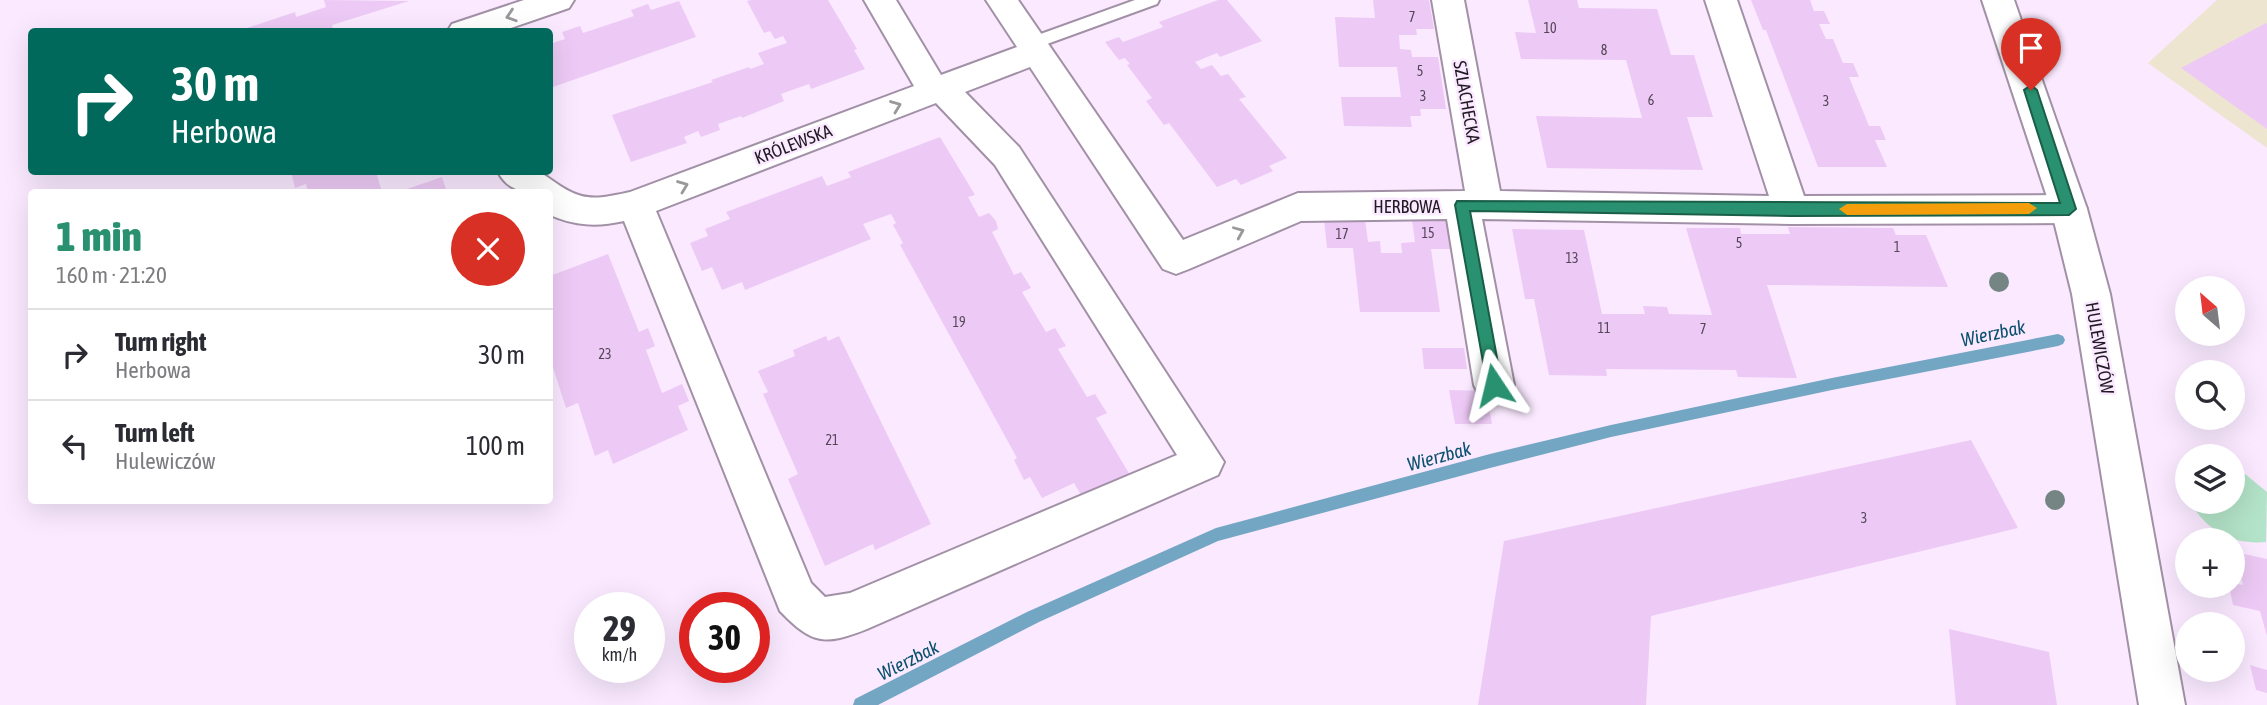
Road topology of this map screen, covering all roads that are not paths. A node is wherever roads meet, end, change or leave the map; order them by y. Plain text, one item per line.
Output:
1 (558, 0) edge
2 (880, 0) edge
3 (1002, 0) edge
4 (1151, 0) edge
5 (1448, 0) edge
6 (1721, 0) edge
7 (1998, 0) edge
8 (475, 28) edge
9 (1033, 48) junction
10 (939, 90) junction
11 (519, 175) edge
12 (539, 189) edge
13 (553, 200) edge
14 (635, 204) junction
15 (1473, 205) junction
16 (2069, 209) junction
17 (1791, 210) junction
18 (1494, 385) dead end
19 (2162, 705) edge

1 -> 8 street
2 - 10 street
3 - 9 street
4 - 9 lane
5 - 15 street, SZLACHECKA
6 - 17 street
7 - 16 street, HULEWICZÓW
9 - 10 street, KRÓLEWSKA
9 -> 15 street, HERBOWA
14 -> 10 street, KRÓLEWSKA
10 - 14 street
11 - 12 street
13 - 14 street, KRÓLEWSKA
15 - 17 street, HERBOWA
15 - 18 street, SZLACHECKA
16 - 17 street, HERBOWA
16 - 19 street, HULEWICZÓW

